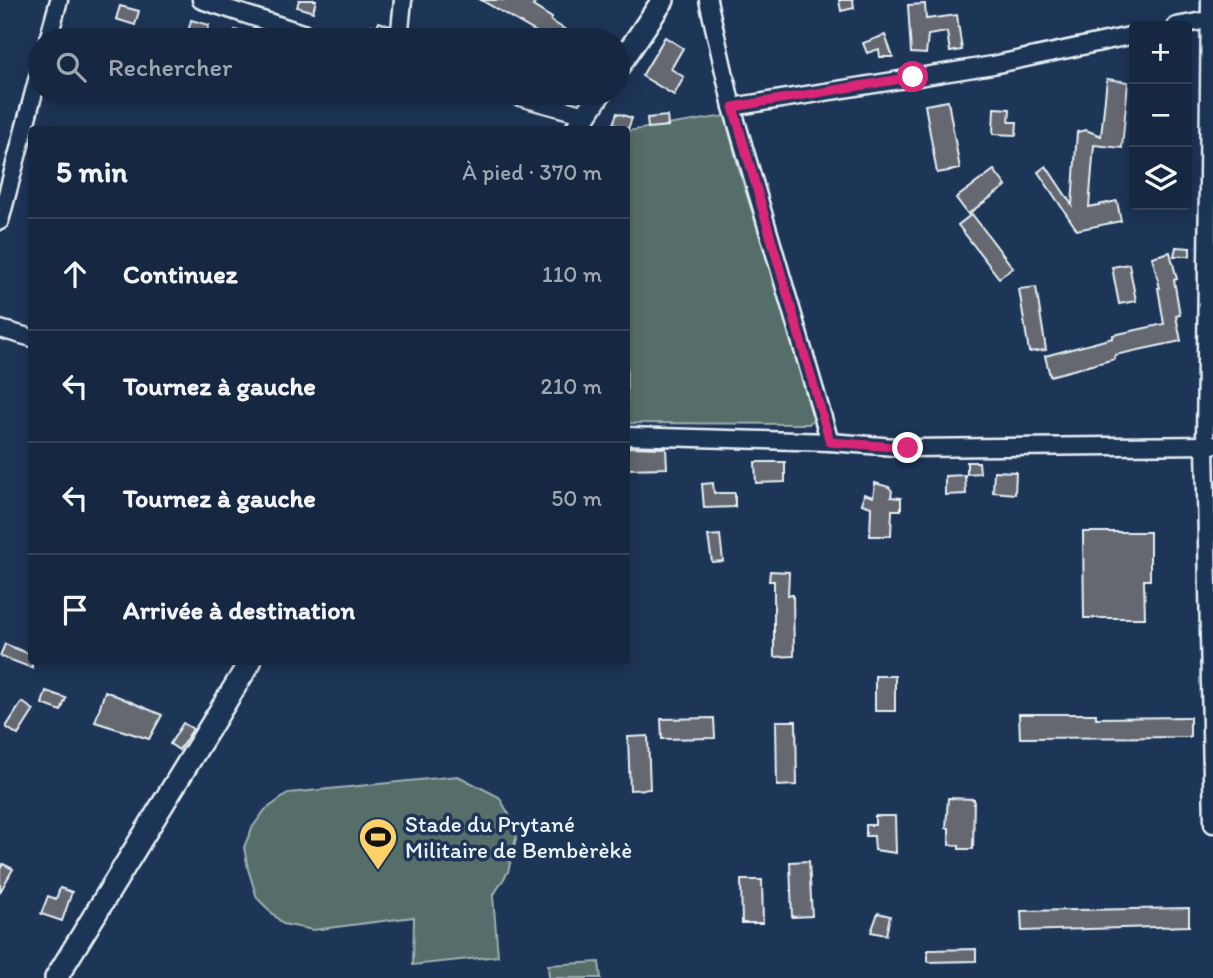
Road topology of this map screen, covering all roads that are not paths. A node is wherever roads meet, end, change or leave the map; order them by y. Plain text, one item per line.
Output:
1 (59, 0) edge
2 (201, 0) edge
3 (403, 0) edge
4 (663, 0) edge
5 (708, 0) edge
6 (1210, 0) edge
7 (1212, 19) edge
8 (1192, 23) edge
9 (51, 28) edge
10 (287, 28) edge
11 (400, 28) edge
12 (1129, 36) edge
13 (630, 48) edge
14 (31, 105) edge
15 (536, 105) edge
16 (592, 105) edge
17 (733, 107) junction
18 (580, 122) edge
19 (0, 221) edge
20 (0, 329) edge
21 (28, 337) edge
22 (630, 436) edge
23 (830, 442) junction
24 (1209, 446) edge
25 (248, 665) edge
26 (1213, 824) edge
27 (56, 978) edge

1 - 9 street
2 - 10 street
3 - 11 street
4 - 13 main road
5 - 17 street
6 - 7 street
7 - 8 street
7 - 24 street
12 - 17 street
14 - 19 street
15 - 18 street
16 - 18 main road
17 - 23 street
20 - 21 street
22 - 23 street
23 - 24 street
24 - 26 street
25 - 27 main road

